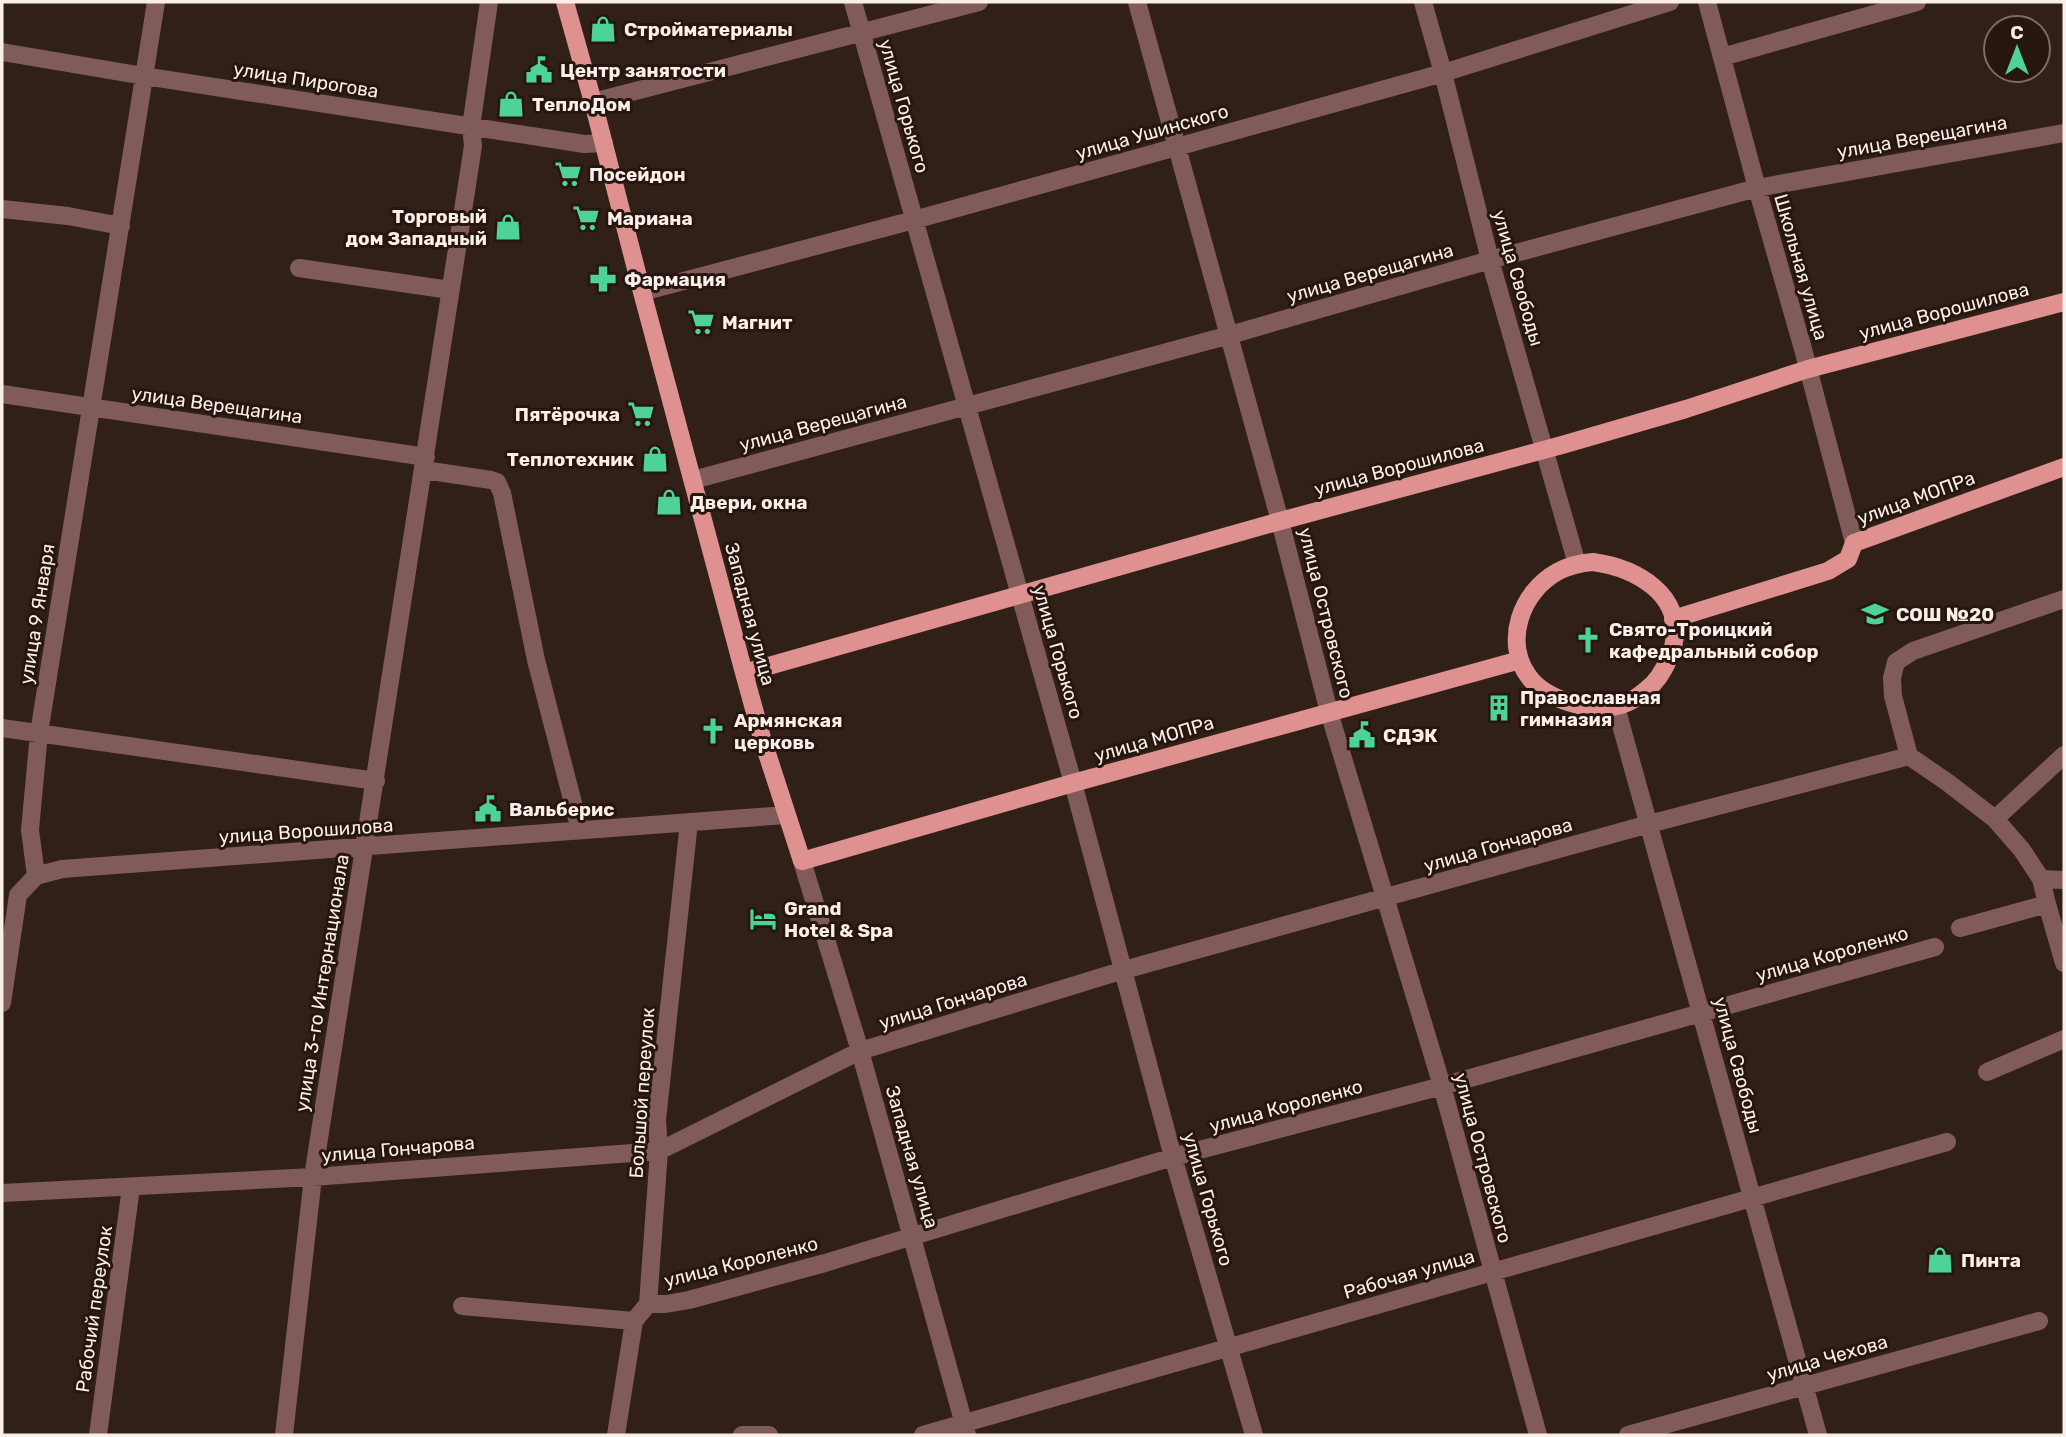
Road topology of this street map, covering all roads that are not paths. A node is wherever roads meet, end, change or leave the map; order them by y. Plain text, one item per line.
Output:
1 (156, 2) edge
2 (489, 2) edge
3 (565, 2) edge
4 (853, 2) edge
5 (979, 2) edge
6 (1137, 2) edge
7 (1423, 2) edge
8 (1670, 2) edge
9 (1707, 2) edge
10 (1917, 2) edge
11 (862, 33) junction
12 (2, 52) edge
13 (1722, 57) junction
14 (1443, 73) junction
15 (144, 76) junction
16 (593, 102) junction
17 (471, 127) junction
18 (2064, 133) edge
19 (604, 143) junction
20 (1177, 147) junction
21 (1757, 188) junction
22 (2, 209) edge
23 (914, 220) junction
24 (121, 226) junction
25 (1490, 260) junction
26 (299, 268) dead end
27 (450, 290) junction
28 (642, 292) junction
29 (2064, 302) edge
30 (1230, 335) junction
31 (1808, 369) junction
32 (2, 394) edge
33 (968, 406) junction
34 (92, 408) junction
35 (1546, 450) junction
36 (425, 464) junction
37 (2064, 467) edge
38 (693, 480) junction
39 (1280, 521) junction
40 (1854, 543) junction
41 (1577, 564) junction
42 (1020, 595) junction
43 (2064, 599) edge
44 (1673, 619) junction
45 (1520, 660) junction
46 (744, 673) junction
47 (1616, 707) junction
48 (1329, 712) junction
49 (2, 728) edge
50 (39, 733) junction
51 (2064, 755) edge
52 (1909, 756) junction
53 (376, 781) junction
54 (1073, 783) junction
55 (786, 815) junction
56 (1995, 819) junction
57 (689, 822) junction
58 (1649, 824) junction
59 (580, 830) junction
60 (365, 847) junction
61 (802, 861) junction
62 (36, 876) junction
63 (2041, 879) junction
64 (2064, 880) edge
65 (1387, 898) junction
66 (2047, 904) junction
67 (1960, 928) dead end
68 (1935, 947) dead end
69 (2064, 963) edge
70 (1124, 970) junction
71 (2, 1003) edge
72 (1702, 1012) junction
73 (2064, 1039) edge
74 (860, 1051) junction
75 (1987, 1072) dead end
76 (1442, 1086) junction
77 (1947, 1142) dead end
78 (659, 1151) junction
79 (1173, 1157) junction
80 (313, 1177) junction
81 (131, 1187) junction
82 (2, 1193) edge
83 (1753, 1198) junction
84 (913, 1238) junction
85 (1493, 1272) junction
86 (648, 1304) junction
87 (462, 1306) dead end
88 (634, 1321) junction
89 (2039, 1321) dead end
90 (1229, 1348) junction
91 (1805, 1386) junction
92 (965, 1429) edge
93 (98, 1435) edge
94 (284, 1435) edge
95 (616, 1435) edge
96 (742, 1435) edge
97 (769, 1435) edge
98 (923, 1435) edge
99 (1254, 1435) edge
100 (1538, 1435) edge
101 (1628, 1435) edge
102 (1818, 1435) edge

1 - 15 street, улица 9 Января
2 - 17 street, улица 3-го Интернационала
3 - 16 main road, Западная улица
4 - 11 street, улица Горького
5 - 11 street
6 - 20 street, улица Островского
7 - 14 street, улица Свободы
8 - 14 street, улица Ушинского
9 - 13 street, Школьная улица
10 - 13 street
11 - 16 street
11 - 23 street, улица Горького
12 - 15 street, улица Пирогова
13 - 21 street, Школьная улица
14 - 20 street, улица Ушинского
14 - 25 street, улица Свободы
15 - 17 street, улица Пирогова
15 - 24 street, улица 9 Января
16 - 19 main road, Западная улица
17 - 19 street, улица Пирогова
17 - 27 street, улица 3-го Интернационала
18 - 21 street, улица Верещагина
19 - 28 main road, Западная улица
20 - 23 street, улица Ушинского
20 - 30 street, улица Островского
21 - 25 street, улица Верещагина
21 - 31 street, Школьная улица
22 - 24 street
23 - 28 street, улица Ушинского
23 - 33 street, улица Горького
24 - 34 street, улица 9 Января
25 - 30 street, улица Верещагина
25 - 35 street, улица Свободы
26 - 27 street
27 - 36 street, улица 3-го Интернационала
28 - 38 main road, Западная улица
29 - 31 main road, улица Ворошилова
30 - 33 street, улица Верещагина
30 - 39 street, улица Островского
31 - 35 main road, улица Ворошилова
31 - 40 street, Школьная улица
32 - 34 street, улица Верещагина
33 - 38 street, улица Верещагина
33 - 42 street, улица Горького
34 - 36 street, улица Верещагина
34 - 50 street, улица 9 Января
35 - 39 main road, улица Ворошилова
35 - 41 street, улица Свободы
36 - 53 street, улица 3-го Интернационала
36 - 59 street, улица Верещагина
37 - 40 main road, улица МОПРа
38 - 46 main road, Западная улица
39 - 42 main road, улица Ворошилова
39 - 48 street, улица Островского
40 - 44 main road, улица МОПРа
41 - 44 main road
41 - 45 main road
42 - 46 main road, улица Ворошилова
42 - 54 street, улица Горького
43 - 52 street
44 - 47 main road
45 - 47 main road
45 - 48 main road, улица МОПРа
46 - 55 main road, Западная улица
47 - 58 street, улица Свободы
48 - 54 main road, улица МОПРа
48 - 65 street, улица Островского
49 - 50 street
50 - 53 street
50 - 62 street, улица 9 Января
51 - 56 street
52 - 56 street
52 - 58 street, улица Гончарова
53 - 60 street, улица 3-го Интернационала
54 - 61 main road, улица МОПРа
54 - 70 street, улица Горького
55 - 57 street, улица Ворошилова
55 - 61 main road, Западная улица
56 - 63 street
57 - 59 street, улица Ворошилова
57 - 78 street, Большой переулок
58 - 65 street, улица Гончарова
58 - 72 street, улица Свободы
59 - 60 street, улица Ворошилова
60 - 62 street, улица Ворошилова
60 - 80 street, улица 3-го Интернационала
61 - 74 street, Западная улица
62 - 71 street
63 - 64 street
63 - 66 street
65 - 70 street, улица Гончарова
65 - 76 street, улица Островского
66 - 67 street
66 - 69 street
68 - 72 street, улица Короленко
70 - 74 street, улица Гончарова
70 - 79 street, улица Горького
72 - 76 street, улица Короленко
72 - 83 street, улица Свободы
73 - 75 street
74 - 78 street, улица Гончарова
74 - 84 street, Западная улица
76 - 79 street, улица Короленко
76 - 85 street, улица Островского
77 - 83 street, Рабочая улица
78 - 80 street, улица Гончарова
78 - 86 street, Большой переулок
79 - 84 street, улица Короленко
79 - 90 street, улица Горького
80 - 81 street, улица Гончарова
80 - 94 street, улица 3-го Интернационала
81 - 82 street, улица Гончарова
81 - 93 street, Рабочий переулок
83 - 85 street, Рабочая улица
83 - 91 street, улица Свободы
84 - 86 street, улица Короленко
84 - 92 street, Западная улица
85 - 90 street, Рабочая улица
85 - 100 street, улица Островского
86 - 88 street
87 - 88 street
88 - 95 street
89 - 91 street, улица Чехова
90 - 92 street, Рабочая улица
90 - 99 street, улица Горького
91 - 101 street, улица Чехова
91 - 102 street, улица Свободы
92 - 98 street, Рабочая улица
96 - 97 street

